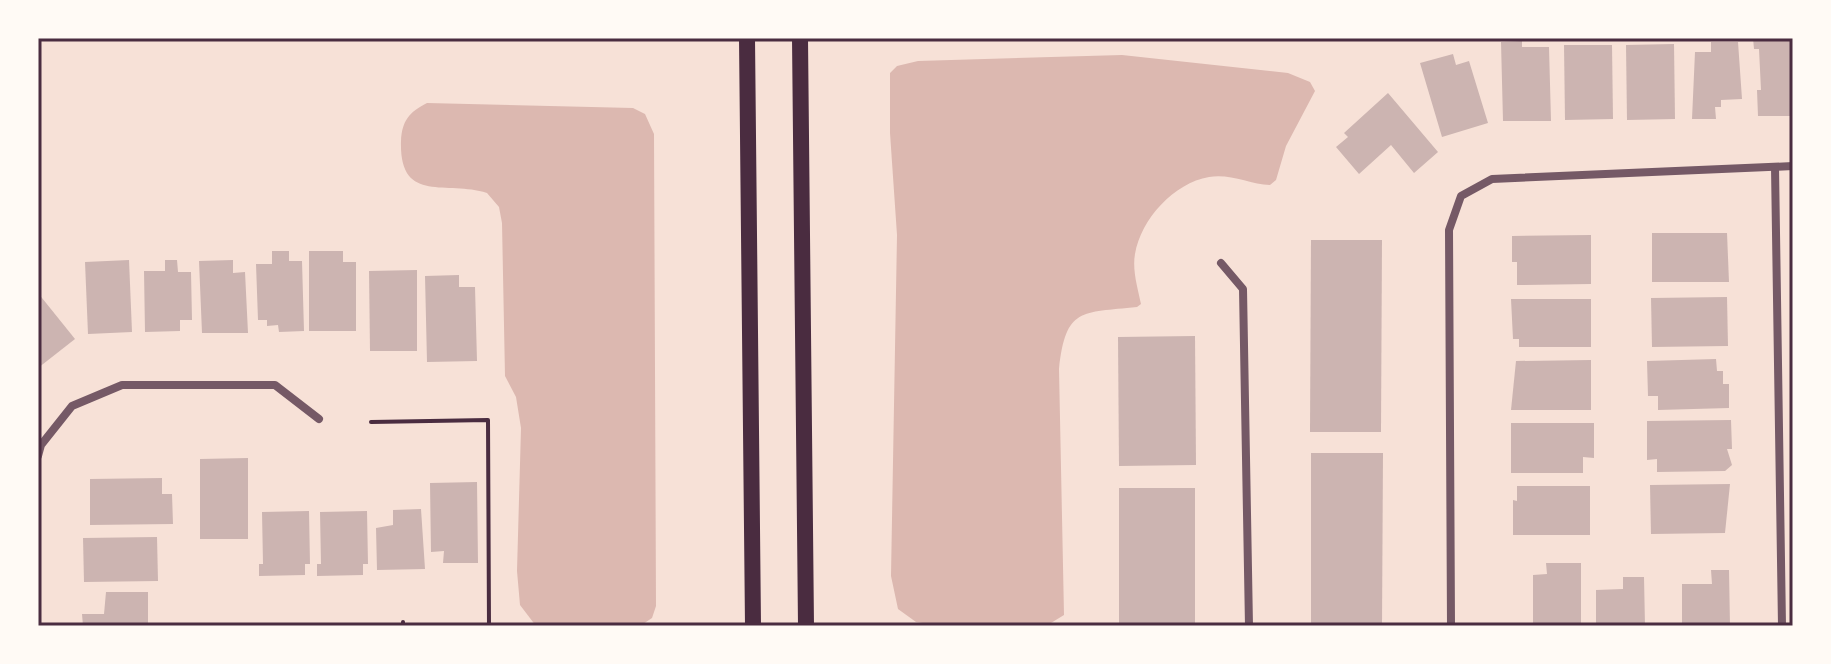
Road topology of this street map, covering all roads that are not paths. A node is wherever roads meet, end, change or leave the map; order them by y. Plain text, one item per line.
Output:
1 (747, 38) edge
2 (800, 38) edge
3 (1793, 166) edge
4 (1775, 167) junction
5 (1221, 263) dead end
6 (319, 419) dead end
7 (38, 456) edge
8 (753, 626) edge
9 (806, 626) edge
10 (1249, 626) edge
11 (1451, 626) edge
12 (1782, 626) edge

1 - 8 main road
2 - 9 main road
3 - 4 street
4 - 11 street
4 - 12 street
5 - 10 street
6 - 7 street

